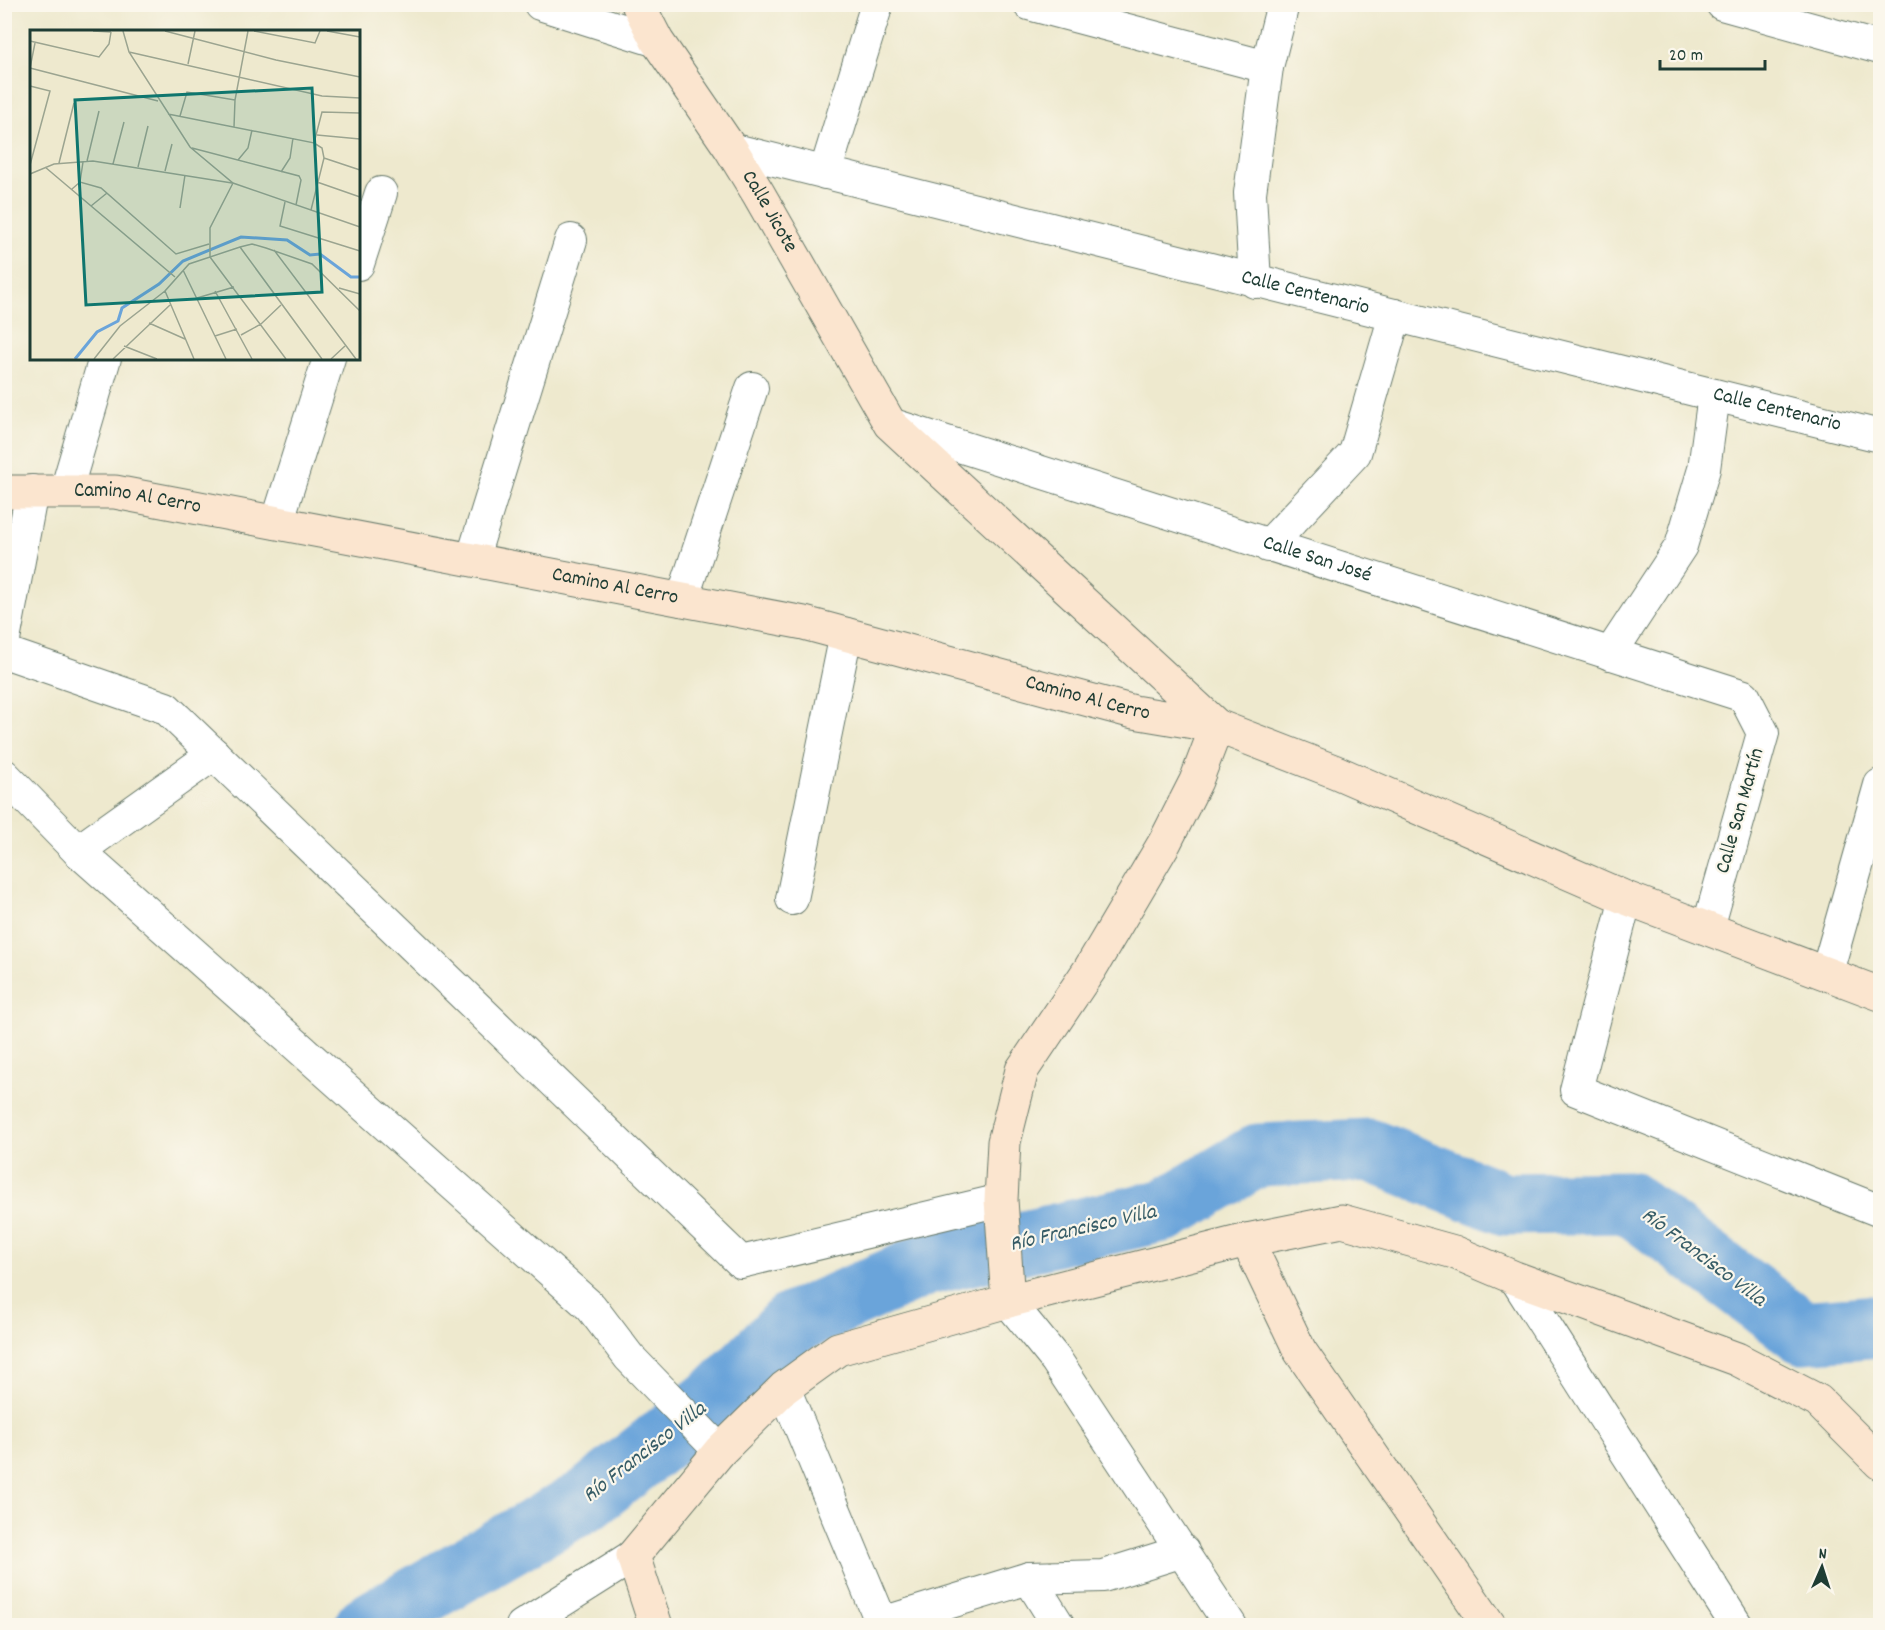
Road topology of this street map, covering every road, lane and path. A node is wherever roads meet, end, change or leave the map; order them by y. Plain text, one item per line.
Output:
1 (540, 4) edge
2 (638, 4) edge
3 (877, 4) edge
4 (1029, 4) edge
5 (1283, 4) edge
6 (1722, 4) edge
7 (657, 41) junction
8 (1881, 48) edge
9 (1267, 67) junction
10 (731, 149) junction
11 (825, 173) junction
12 (381, 193) dead end
13 (571, 240) dead end
14 (360, 258) edge
15 (1255, 282) junction
16 (1395, 315) junction
17 (104, 360) edge
18 (328, 360) edge
19 (752, 388) dead end
20 (1714, 395) junction
21 (890, 424) junction
22 (1881, 436) edge
23 (18, 491) edge
24 (66, 491) junction
25 (277, 523) junction
26 (1268, 546) junction
27 (472, 560) junction
28 (682, 600) junction
29 (846, 634) junction
30 (4, 640) edge
31 (4, 652) edge
32 (1610, 654) junction
33 (1744, 696) joint
34 (1217, 726) junction
35 (214, 754) junction
36 (4, 775) edge
37 (1881, 785) edge
38 (78, 851) junction
39 (1626, 898) junction
40 (792, 899) dead end
41 (1708, 928) junction
42 (1827, 972) junction
43 (1881, 994) edge
44 (1000, 1200) junction
45 (1881, 1211) edge
46 (1247, 1240) junction
47 (1515, 1278) junction
48 (1008, 1300) junction
49 (784, 1388) junction
50 (720, 1451) junction
51 (1881, 1463) edge
52 (1183, 1551) junction
53 (633, 1557) junction
54 (1029, 1578) junction
55 (883, 1624) edge
56 (522, 1626) edge
57 (656, 1626) edge
58 (1059, 1626) edge
59 (1231, 1626) edge
60 (1490, 1626) edge
61 (1737, 1626) edge

1 - 7 street
2 - 7 main road, Calle Jicote
3 - 11 street
4 - 9 street
5 - 9 street
6 - 8 street
7 - 10 main road, Calle Jicote
9 - 15 street
10 - 11 street, Calle Centenario
10 - 21 main road, Calle Jicote
11 - 15 street, Calle Centenario
12 - 14 street
13 - 27 street
15 - 16 street, Calle Centenario
16 - 20 street, Calle Centenario
16 - 26 street
17 - 24 street
18 - 25 street
19 - 28 street
20 - 22 street, Calle Centenario
20 - 32 street
21 - 26 street, Calle San José
21 - 34 main road, Calle Jicote
23 - 24 main road, Camino Al Cerro
23 - 30 street
24 - 25 main road, Camino Al Cerro
25 - 27 main road, Camino Al Cerro
26 - 32 street, Calle San José
27 - 28 main road, Camino Al Cerro
28 - 29 main road, Camino Al Cerro
29 - 34 main road, Camino Al Cerro
29 - 40 street
31 - 35 street
32 - 33 street, Calle San José
33 - 41 street, Calle San Martín
34 - 39 main road
34 - 44 main road
35 - 38 street
35 - 44 street
36 - 38 street
37 - 42 street
38 - 50 street
39 - 41 main road
39 - 45 street
41 - 42 main road
42 - 43 main road
44 - 48 main road
46 - 47 main road
46 - 48 main road
46 - 60 main road
47 - 51 main road
47 - 61 street
48 - 49 main road
48 - 52 street
49 - 50 main road
49 - 55 street
50 - 53 main road
52 - 54 street
52 - 59 street
53 - 56 street
53 - 57 main road
54 - 55 street
54 - 58 street

